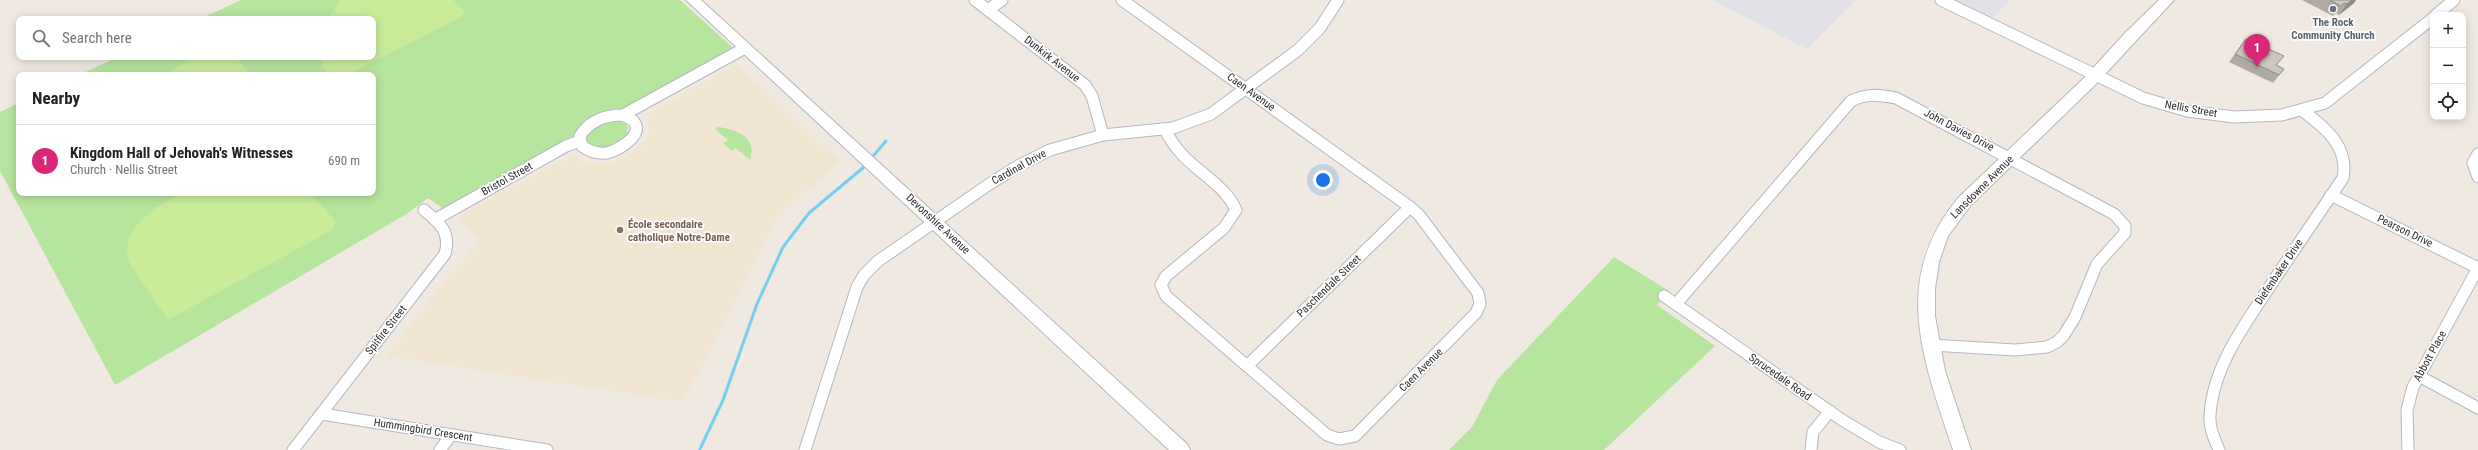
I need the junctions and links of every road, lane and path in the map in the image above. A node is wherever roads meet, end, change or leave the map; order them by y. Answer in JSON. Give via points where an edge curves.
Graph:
{"nodes":[{"id":1,"x":693,"y":0,"type":"edge"},
{"id":2,"x":975,"y":0,"type":"edge"},
{"id":3,"x":1002,"y":0,"type":"edge"},
{"id":4,"x":1122,"y":0,"type":"edge"},
{"id":5,"x":1338,"y":0,"type":"edge"},
{"id":6,"x":1941,"y":0,"type":"edge"},
{"id":7,"x":2167,"y":0,"type":"edge"},
{"id":8,"x":2454,"y":0,"type":"edge"},
{"id":9,"x":988,"y":10,"type":"junction"},
{"id":10,"x":2440,"y":12,"type":"edge"},
{"id":11,"x":2430,"y":20,"type":"edge"},
{"id":12,"x":745,"y":48,"type":"junction"},
{"id":13,"x":2094,"y":76,"type":"junction"},
{"id":14,"x":1247,"y":89,"type":"junction"},
{"id":15,"x":2303,"y":111,"type":"junction"},
{"id":16,"x":623,"y":115,"type":"junction"},
{"id":17,"x":1165,"y":129,"type":"junction"},
{"id":18,"x":1103,"y":135,"type":"junction"},
{"id":19,"x":580,"y":141,"type":"junction"},
{"id":20,"x":2478,"y":154,"type":"edge"},
{"id":21,"x":2010,"y":158,"type":"junction"},
{"id":22,"x":2478,"y":177,"type":"edge"},
{"id":23,"x":2331,"y":195,"type":"junction"},
{"id":24,"x":1410,"y":207,"type":"junction"},
{"id":25,"x":424,"y":210,"type":"dead end"},
{"id":26,"x":436,"y":220,"type":"junction"},
{"id":27,"x":934,"y":220,"type":"junction"},
{"id":28,"x":2478,"y":268,"type":"edge"},
{"id":29,"x":1664,"y":296,"type":"dead end"},
{"id":30,"x":1676,"y":304,"type":"junction"},
{"id":31,"x":1931,"y":345,"type":"junction"},
{"id":32,"x":1248,"y":366,"type":"junction"},
{"id":33,"x":2419,"y":376,"type":"junction"},
{"id":34,"x":2478,"y":408,"type":"edge"},
{"id":35,"x":1830,"y":412,"type":"junction"},
{"id":36,"x":322,"y":414,"type":"junction"},
{"id":37,"x":451,"y":435,"type":"junction"},
{"id":38,"x":1174,"y":448,"type":"edge"},
{"id":39,"x":293,"y":450,"type":"edge"},
{"id":40,"x":440,"y":450,"type":"edge"},
{"id":41,"x":547,"y":450,"type":"edge"},
{"id":42,"x":805,"y":450,"type":"edge"},
{"id":43,"x":1811,"y":450,"type":"edge"},
{"id":44,"x":1900,"y":450,"type":"edge"},
{"id":45,"x":1962,"y":450,"type":"edge"},
{"id":46,"x":2219,"y":450,"type":"edge"},
{"id":47,"x":2408,"y":450,"type":"edge"}],
"edges":[{"from":1,"to":12,"type":"main road","name":"Devonshire Avenue"},
{"from":2,"to":9,"type":"street","name":"Dunkirk Avenue"},
{"from":3,"to":9,"type":"street"},
{"from":4,"to":14,"type":"street","name":"Caen Avenue"},
{"from":5,"to":14,"type":"street","name":"Cardinal Drive","via":[[1320,28],[1298,50]]},
{"from":6,"to":13,"type":"street","name":"Nellis Street"},
{"from":7,"to":13,"type":"main road","name":"Lansdowne Avenue"},
{"from":8,"to":10,"type":"street"},
{"from":9,"to":18,"type":"street","name":"Dunkirk Avenue","via":[[1086,85],[1092,96]]},
{"from":11,"to":15,"type":"street","name":"Nellis Street","via":[[2333,99]]},
{"from":12,"to":16,"type":"street"},
{"from":12,"to":27,"type":"main road","name":"Devonshire Avenue"},
{"from":13,"to":15,"type":"street","name":"Nellis Street","via":[[2145,98],[2196,111],[2256,116]]},
{"from":13,"to":21,"type":"main road","name":"Lansdowne Avenue"},
{"from":14,"to":17,"type":"street","name":"Cardinal Drive","via":[[1201,119]]},
{"from":14,"to":24,"type":"street","name":"Caen Avenue"},
{"from":15,"to":23,"type":"street","name":"Diefenbaker Drive","via":[[2333,138],[2344,158],[2345,172]]},
{"from":16,"to":19,"type":"street","via":[[608,116],[590,123]]},
{"from":16,"to":19,"type":"street","via":[[634,122],[636,128],[630,141],[623,147],[609,152],[594,153],[587,150]]},
{"from":17,"to":18,"type":"street","name":"Cardinal Drive"},
{"from":17,"to":32,"type":"street","name":"Caen Avenue","via":[[1176,152],[1229,197],[1236,210],[1224,228],[1166,276],[1162,288],[1170,300]]},
{"from":18,"to":27,"type":"street","name":"Cardinal Drive","via":[[1063,145],[1033,157]]},
{"from":19,"to":26,"type":"street","name":"Bristol Street","via":[[566,146]]},
{"from":20,"to":22,"type":"street","via":[[2473,163]]},
{"from":21,"to":30,"type":"street","name":"John Davies Drive","via":[[1896,98],[1876,94],[1861,96],[1851,101]]},
{"from":21,"to":31,"type":"main road","name":"Lansdowne Avenue","via":[[1950,218],[1936,245],[1928,269],[1925,303]]},
{"from":21,"to":31,"type":"street","name":"John Davies Drive","via":[[2114,214],[2125,226],[2125,233],[2097,265],[2067,330],[2051,346],[2031,350]]},
{"from":23,"to":28,"type":"street","name":"Pearson Drive"},
{"from":23,"to":46,"type":"street","name":"Diefenbaker Drive","via":[[2254,310],[2228,358],[2210,413],[2210,428]]},
{"from":24,"to":32,"type":"street","name":"Paschendale Street"},
{"from":24,"to":32,"type":"street","name":"Caen Avenue","via":[[1470,280],[1482,300],[1472,319],[1355,436],[1339,439],[1327,435]]},
{"from":25,"to":26,"type":"street","name":"Spitfire Street"},
{"from":26,"to":36,"type":"street","name":"Spitfire Street","via":[[448,233],[449,242],[445,254]]},
{"from":27,"to":38,"type":"main road","name":"Devonshire Avenue"},
{"from":27,"to":42,"type":"street","name":"Cardinal Drive","via":[[878,261],[860,281]]},
{"from":28,"to":33,"type":"street","name":"Abbott Place"},
{"from":29,"to":30,"type":"street","name":"Sprucedale Road"},
{"from":30,"to":35,"type":"street","name":"Sprucedale Road"},
{"from":31,"to":45,"type":"main road","name":"Lansdowne Avenue"},
{"from":33,"to":34,"type":"street"},
{"from":33,"to":47,"type":"street","name":"Abbott Place","via":[[2409,400]]},
{"from":35,"to":43,"type":"street","via":[[1813,432]]},
{"from":35,"to":44,"type":"street","name":"Sprucedale Road","via":[[1862,433]]},
{"from":36,"to":37,"type":"street","name":"Hummingbird Crescent"},
{"from":36,"to":39,"type":"street","name":"Spitfire Street"},
{"from":37,"to":40,"type":"street"},
{"from":37,"to":41,"type":"street","name":"Hummingbird Crescent"}]}
